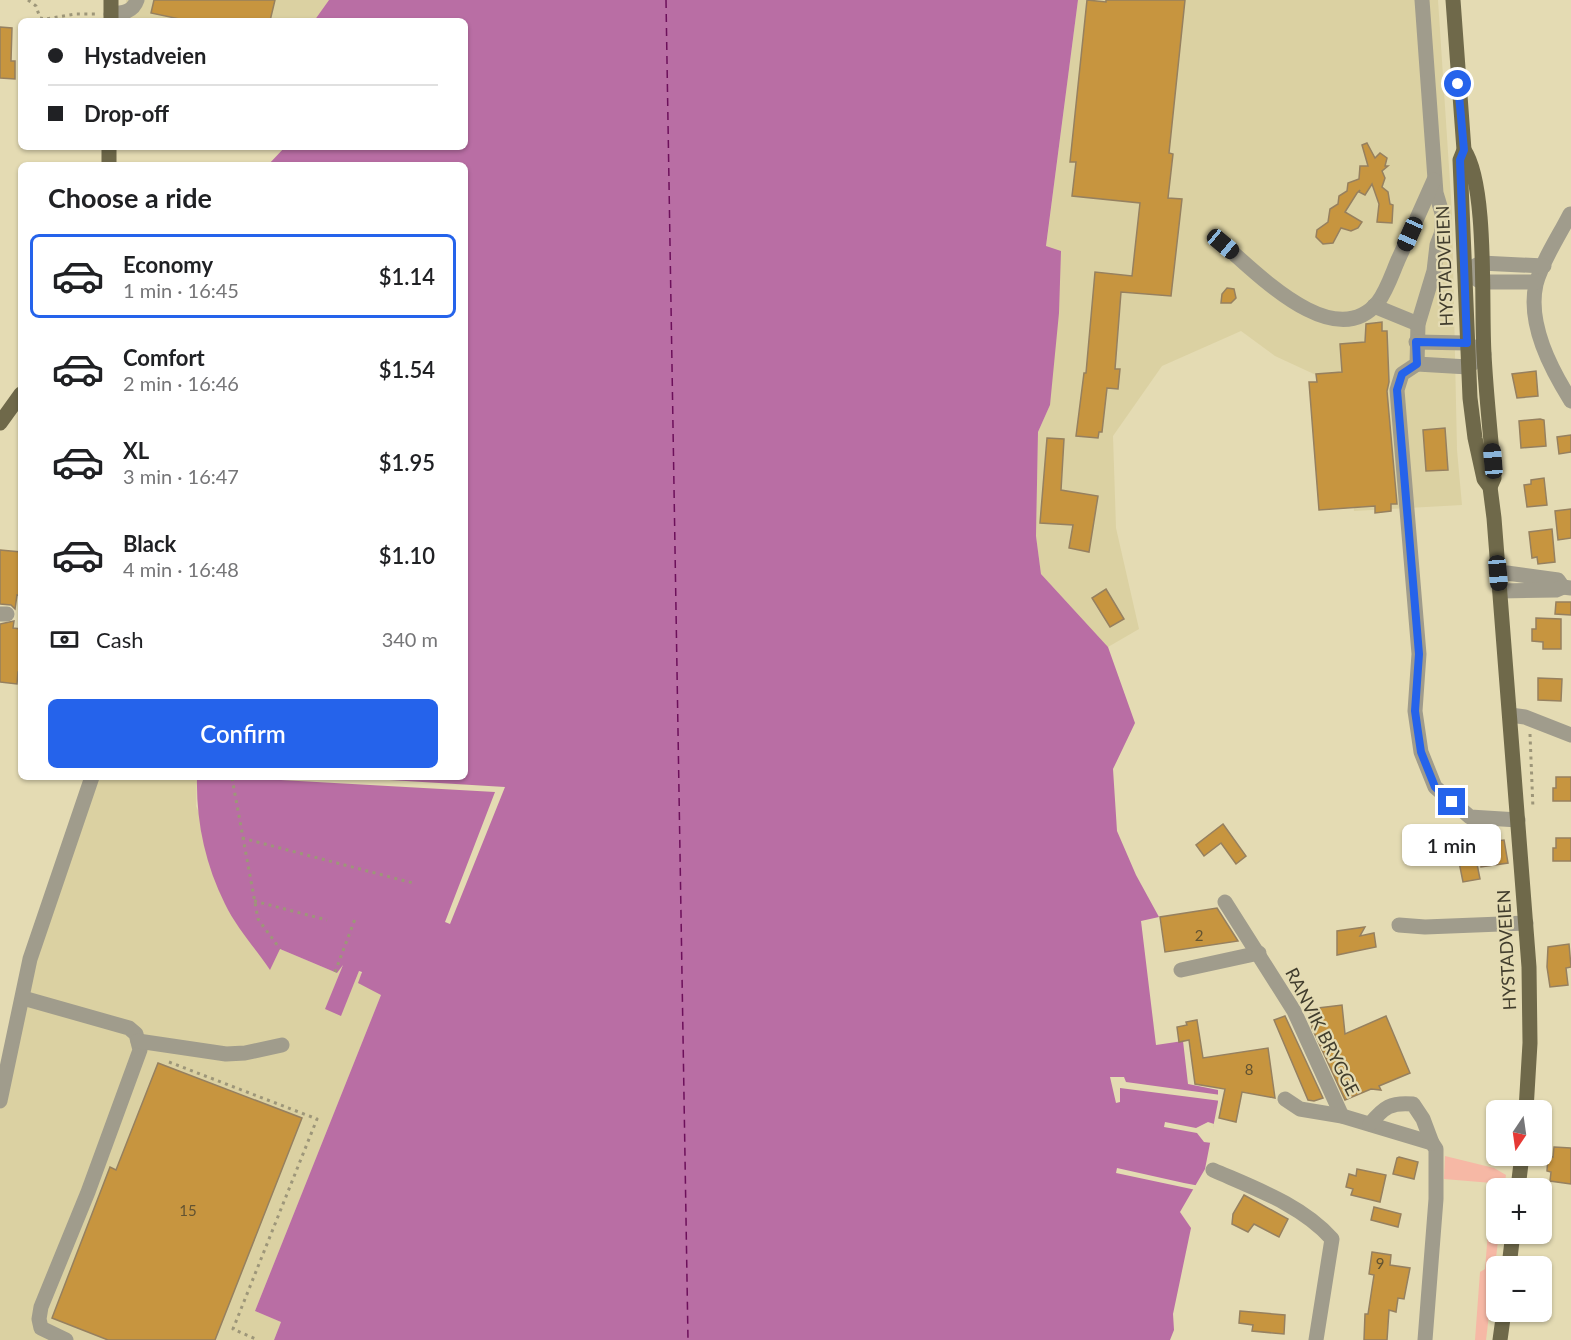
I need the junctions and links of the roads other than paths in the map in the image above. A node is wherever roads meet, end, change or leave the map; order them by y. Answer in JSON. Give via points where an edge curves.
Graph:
{"nodes":[{"id":1,"x":137,"y":0,"type":"edge"},
{"id":2,"x":1422,"y":0,"type":"edge"},
{"id":3,"x":1453,"y":0,"type":"edge"},
{"id":4,"x":111,"y":12,"type":"edge"},
{"id":5,"x":1464,"y":150,"type":"junction"},
{"id":6,"x":1436,"y":185,"type":"junction"},
{"id":7,"x":1570,"y":214,"type":"edge"},
{"id":8,"x":1223,"y":244,"type":"dead end"},
{"id":9,"x":1481,"y":263,"type":"junction"},
{"id":10,"x":1544,"y":266,"type":"junction"},
{"id":11,"x":1465,"y":271,"type":"junction"},
{"id":12,"x":1481,"y":282,"type":"junction"},
{"id":13,"x":1536,"y":282,"type":"junction"},
{"id":14,"x":1374,"y":306,"type":"junction"},
{"id":15,"x":1418,"y":324,"type":"junction"},
{"id":16,"x":1416,"y":342,"type":"junction"},
{"id":17,"x":1467,"y":343,"type":"junction"},
{"id":18,"x":1484,"y":354,"type":"junction"},
{"id":19,"x":1417,"y":364,"type":"junction"},
{"id":20,"x":1468,"y":367,"type":"junction"},
{"id":21,"x":18,"y":398,"type":"edge"},
{"id":22,"x":1571,"y":401,"type":"edge"},
{"id":23,"x":0,"y":423,"type":"edge"},
{"id":24,"x":1490,"y":487,"type":"junction"},
{"id":25,"x":1498,"y":573,"type":"junction"},
{"id":26,"x":1567,"y":587,"type":"edge"},
{"id":27,"x":1500,"y":591,"type":"junction"},
{"id":28,"x":1510,"y":716,"type":"junction"},
{"id":29,"x":1571,"y":735,"type":"edge"},
{"id":30,"x":91,"y":780,"type":"edge"},
{"id":31,"x":1518,"y":820,"type":"junction"},
{"id":32,"x":1225,"y":902,"type":"dead end"},
{"id":33,"x":1526,"y":923,"type":"junction"},
{"id":34,"x":1399,"y":925,"type":"dead end"},
{"id":35,"x":1258,"y":953,"type":"junction"},
{"id":36,"x":1181,"y":970,"type":"dead end"},
{"id":37,"x":23,"y":998,"type":"junction"},
{"id":38,"x":282,"y":1045,"type":"dead end"},
{"id":39,"x":139,"y":1046,"type":"junction"},
{"id":40,"x":1285,"y":1100,"type":"dead end"},
{"id":41,"x":1526,"y":1100,"type":"edge"},
{"id":42,"x":0,"y":1101,"type":"edge"},
{"id":43,"x":1342,"y":1116,"type":"junction"},
{"id":44,"x":1370,"y":1124,"type":"junction"},
{"id":45,"x":1432,"y":1143,"type":"junction"},
{"id":46,"x":1213,"y":1170,"type":"dead end"},
{"id":47,"x":1502,"y":1322,"type":"edge"},
{"id":48,"x":66,"y":1340,"type":"edge"},
{"id":49,"x":1316,"y":1340,"type":"edge"},
{"id":50,"x":1425,"y":1340,"type":"edge"},
{"id":51,"x":1500,"y":1340,"type":"edge"}],
"edges":[{"from":1,"to":4,"type":"street","via":[[126,12]]},
{"from":2,"to":6,"type":"street"},
{"from":3,"to":5,"type":"main road","name":"HYSTADVEIEN"},
{"from":5,"to":9,"type":"main road","name":"HYSTADVEIEN","via":[[1471,160],[1476,186]]},
{"from":5,"to":11,"type":"main road","name":"HYSTADVEIEN","via":[[1460,160]]},
{"from":6,"to":14,"type":"street"},
{"from":6,"to":15,"type":"street","via":[[1442,232]]},
{"from":7,"to":10,"type":"street"},
{"from":8,"to":14,"type":"street","via":[[1308,311],[1346,321]]},
{"from":9,"to":10,"type":"street"},
{"from":9,"to":11,"type":"street"},
{"from":9,"to":12,"type":"main road","name":"HYSTADVEIEN"},
{"from":10,"to":13,"type":"street"},
{"from":11,"to":12,"type":"street"},
{"from":11,"to":17,"type":"main road","name":"HYSTADVEIEN"},
{"from":12,"to":13,"type":"street"},
{"from":12,"to":18,"type":"main road","name":"HYSTADVEIEN"},
{"from":13,"to":22,"type":"street","via":[[1536,320]]},
{"from":14,"to":15,"type":"street"},
{"from":15,"to":16,"type":"street"},
{"from":16,"to":17,"type":"street"},
{"from":16,"to":19,"type":"street"},
{"from":17,"to":18,"type":"street"},
{"from":17,"to":20,"type":"main road","name":"HYSTADVEIEN"},
{"from":18,"to":20,"type":"street"},
{"from":18,"to":24,"type":"main road","name":"HYSTADVEIEN","via":[[1494,478]]},
{"from":19,"to":20,"type":"street"},
{"from":19,"to":31,"type":"street","via":[[1402,374],[1397,390],[1419,654],[1415,711],[1421,752],[1435,787],[1470,817]]},
{"from":20,"to":24,"type":"main road","name":"HYSTADVEIEN","via":[[1475,438]]},
{"from":21,"to":23,"type":"main road"},
{"from":24,"to":25,"type":"main road","name":"HYSTADVEIEN"},
{"from":25,"to":26,"type":"street","via":[[1558,580]]},
{"from":25,"to":27,"type":"main road","name":"HYSTADVEIEN"},
{"from":26,"to":27,"type":"street"},
{"from":27,"to":28,"type":"main road","name":"HYSTADVEIEN"},
{"from":28,"to":29,"type":"street","via":[[1525,717]]},
{"from":28,"to":31,"type":"main road","name":"HYSTADVEIEN"},
{"from":30,"to":37,"type":"street","via":[[30,959]]},
{"from":31,"to":33,"type":"main road","name":"HYSTADVEIEN"},
{"from":32,"to":35,"type":"street","name":"RANVIK BRYGGE"},
{"from":33,"to":34,"type":"street"},
{"from":33,"to":41,"type":"main road","name":"HYSTADVEIEN","via":[[1530,1002]]},
{"from":35,"to":36,"type":"street"},
{"from":35,"to":43,"type":"street","name":"RANVIK BRYGGE","via":[[1294,1011]]},
{"from":37,"to":39,"type":"street","via":[[129,1028],[136,1034]]},
{"from":37,"to":42,"type":"street"},
{"from":38,"to":39,"type":"street","via":[[226,1054]]},
{"from":39,"to":48,"type":"street","via":[[88,1192],[41,1307],[41,1328]]},
{"from":40,"to":43,"type":"street","via":[[1300,1109]]},
{"from":43,"to":44,"type":"street","name":"RANVIK BRYGGE"},
{"from":44,"to":45,"type":"street","name":"RANVIK BRYGGE"},
{"from":44,"to":45,"type":"street","via":[[1382,1110],[1397,1103],[1413,1104],[1424,1119]]},
{"from":45,"to":50,"type":"street","via":[[1436,1149],[1436,1199]]},
{"from":46,"to":49,"type":"street","via":[[1319,1224],[1332,1239]]},
{"from":47,"to":51,"type":"main road"}]}
